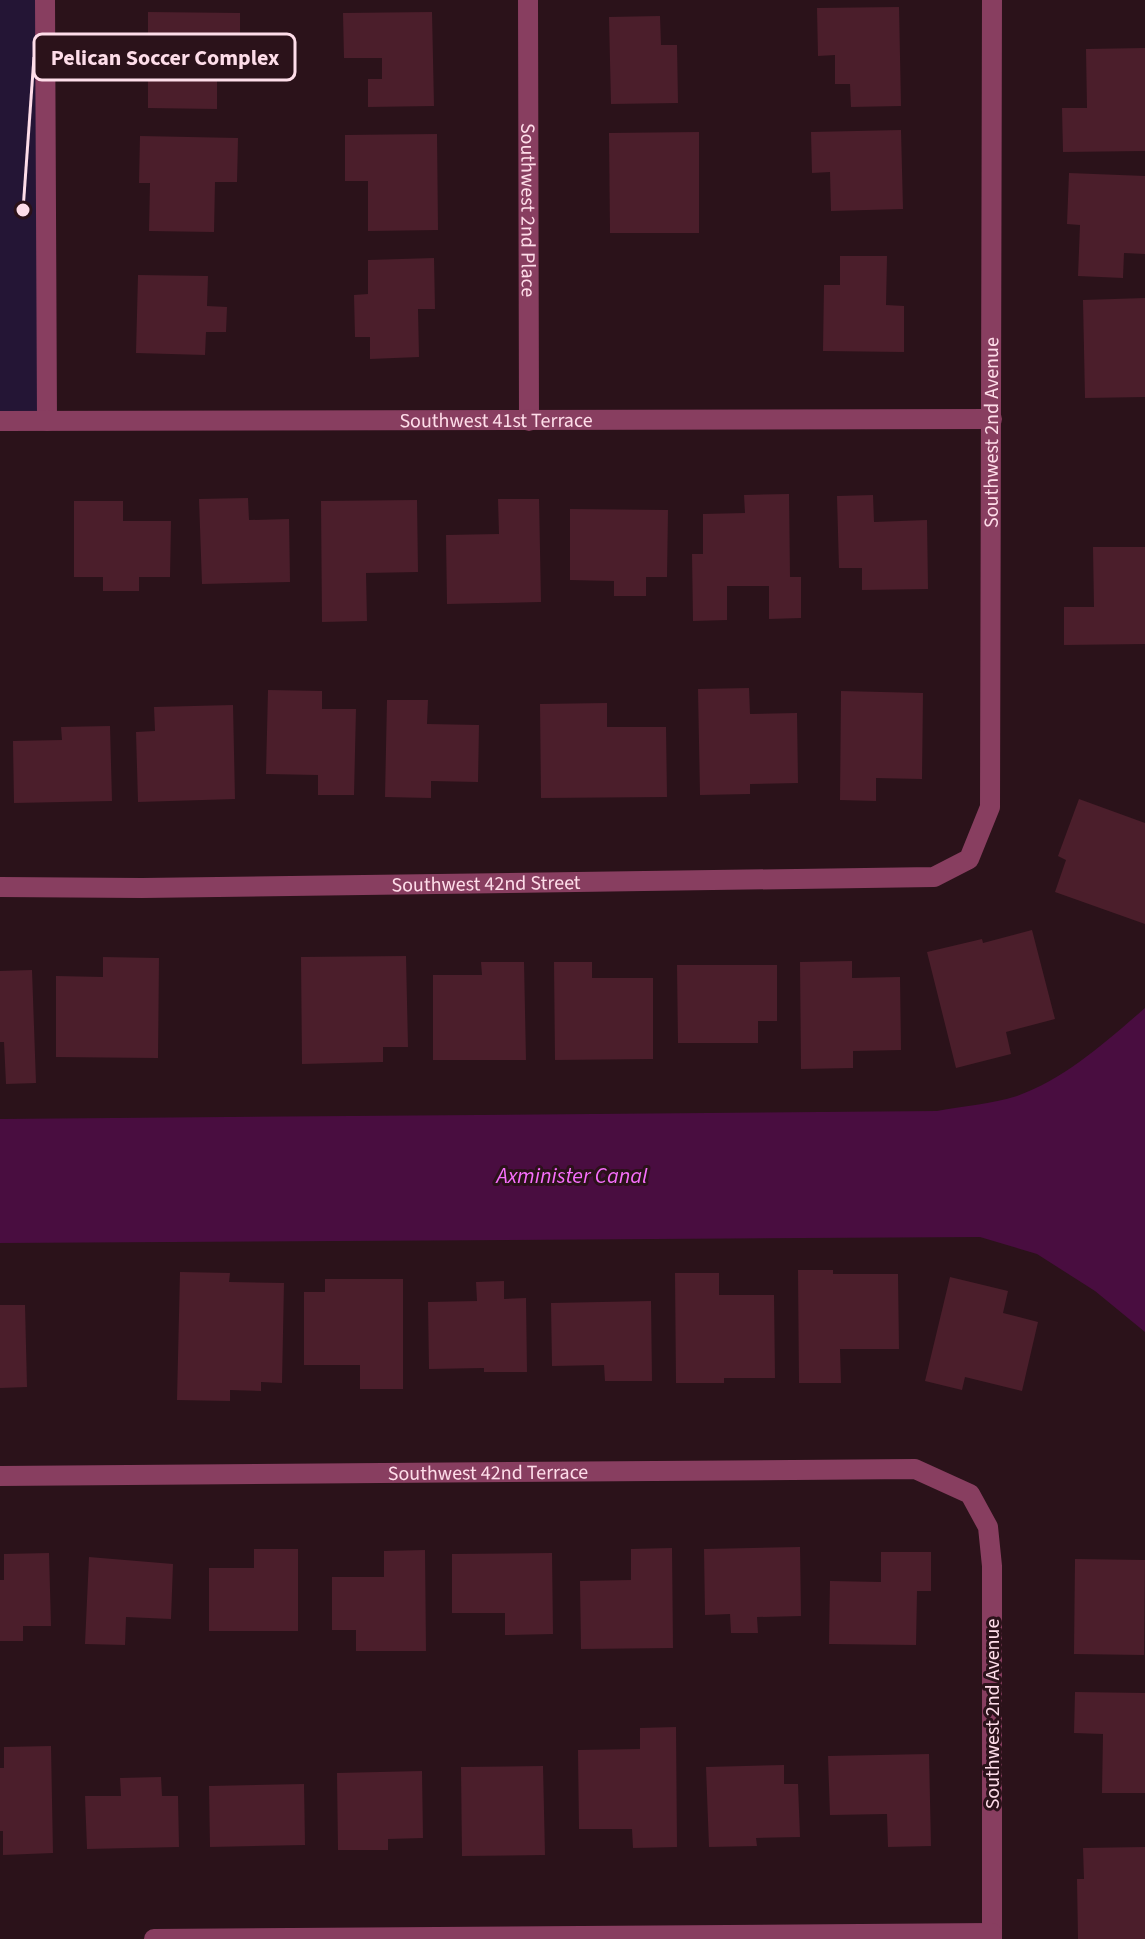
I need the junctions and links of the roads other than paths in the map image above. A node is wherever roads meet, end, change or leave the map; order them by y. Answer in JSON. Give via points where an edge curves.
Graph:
{"nodes":[{"id":1,"x":45,"y":0,"type":"edge"},
{"id":2,"x":528,"y":0,"type":"edge"},
{"id":3,"x":992,"y":0,"type":"edge"},
{"id":4,"x":992,"y":419,"type":"junction"},
{"id":5,"x":0,"y":421,"type":"edge"},
{"id":6,"x":47,"y":421,"type":"junction"},
{"id":7,"x":529,"y":421,"type":"junction"},
{"id":8,"x":969,"y":859,"type":"joint"},
{"id":9,"x":0,"y":887,"type":"edge"},
{"id":10,"x":0,"y":1476,"type":"edge"},
{"id":11,"x":970,"y":1494,"type":"joint"},
{"id":12,"x":992,"y":1936,"type":"edge"},
{"id":13,"x":154,"y":1939,"type":"edge"}],
"edges":[{"from":1,"to":6,"type":"street"},
{"from":2,"to":7,"type":"street","name":"Southwest 2nd Place"},
{"from":3,"to":4,"type":"street","name":"Southwest 2nd Avenue"},
{"from":4,"to":7,"type":"street","name":"Southwest 41st Terrace"},
{"from":4,"to":8,"type":"street","name":"Southwest 2nd Avenue","via":[[990,807]]},
{"from":5,"to":6,"type":"street","name":"Southwest 41st Terrace"},
{"from":6,"to":7,"type":"street","name":"Southwest 41st Terrace"},
{"from":8,"to":9,"type":"street","name":"Southwest 42nd Street","via":[[934,877]]},
{"from":10,"to":11,"type":"street","name":"Southwest 42nd Terrace","via":[[915,1469]]},
{"from":11,"to":12,"type":"street","name":"Southwest 2nd Avenue","via":[[988,1527],[992,1566]]},
{"from":12,"to":13,"type":"street"}]}
